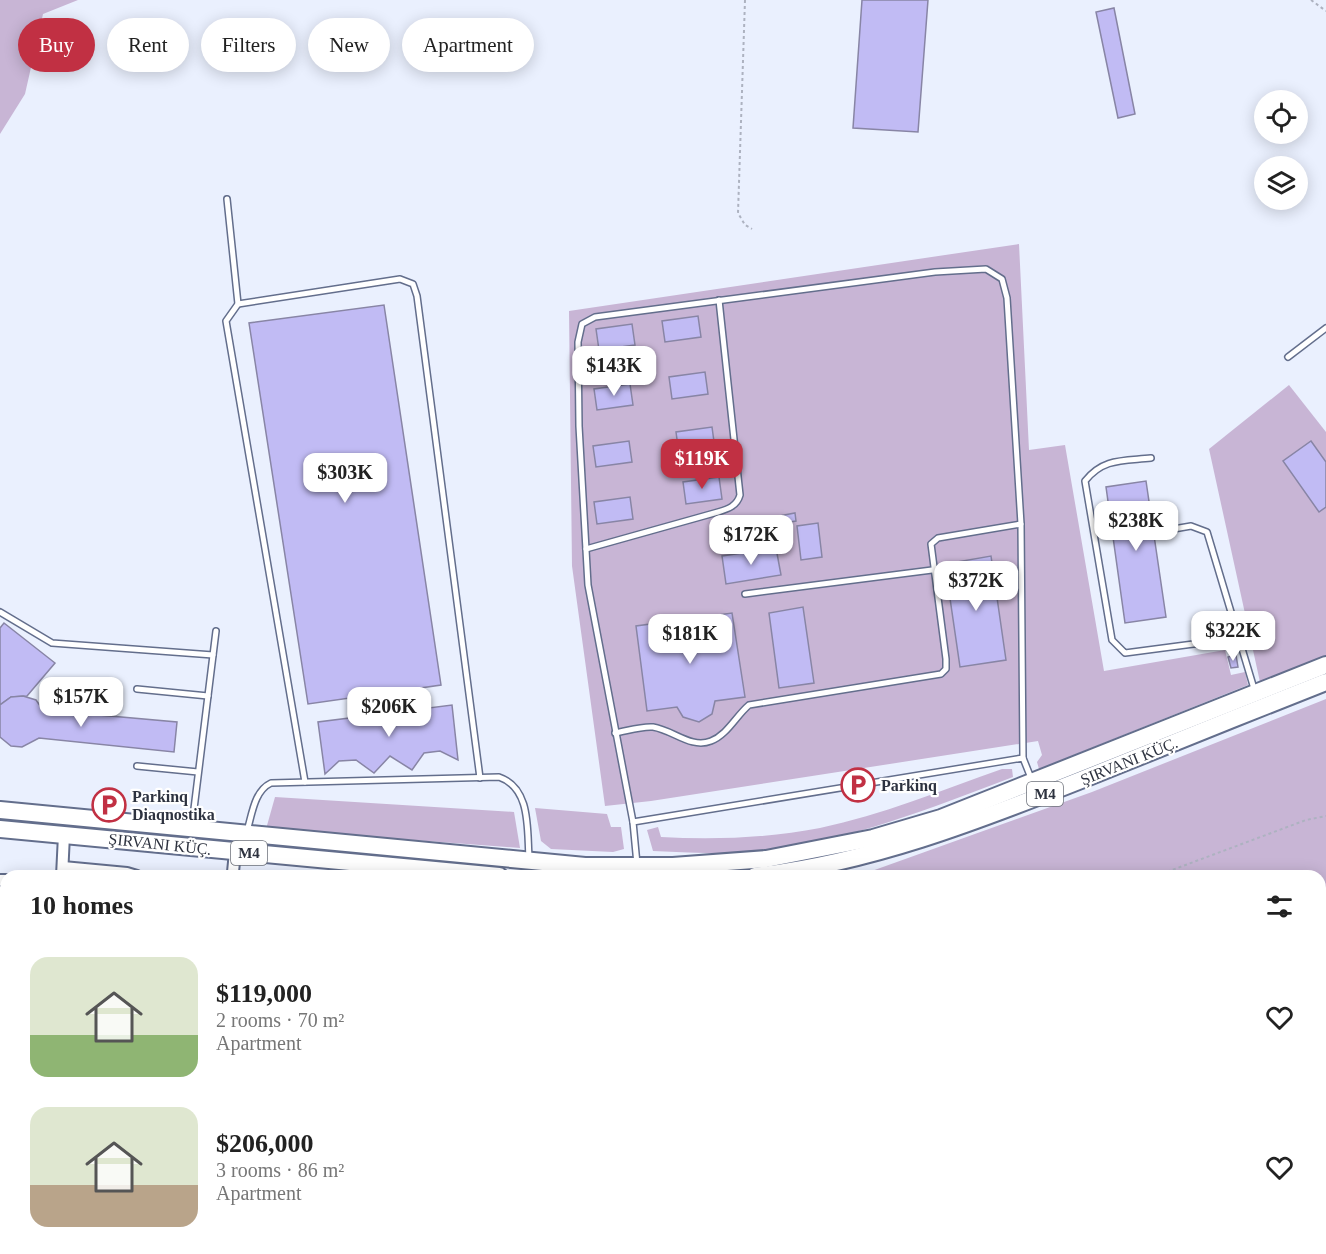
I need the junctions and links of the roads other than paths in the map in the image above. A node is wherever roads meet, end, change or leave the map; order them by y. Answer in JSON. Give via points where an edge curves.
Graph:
{"nodes":[{"id":1,"x":227,"y":199,"type":"dead end"},
{"id":2,"x":719,"y":300,"type":"junction"},
{"id":3,"x":238,"y":304,"type":"junction"},
{"id":4,"x":1326,"y":328,"type":"edge"},
{"id":5,"x":1287,"y":357,"type":"dead end"},
{"id":6,"x":1151,"y":458,"type":"dead end"},
{"id":7,"x":1021,"y":524,"type":"junction"},
{"id":8,"x":1162,"y":531,"type":"dead end"},
{"id":9,"x":586,"y":549,"type":"junction"},
{"id":10,"x":932,"y":570,"type":"junction"},
{"id":11,"x":745,"y":594,"type":"dead end"},
{"id":12,"x":0,"y":612,"type":"edge"},
{"id":13,"x":216,"y":631,"type":"dead end"},
{"id":14,"x":1239,"y":638,"type":"junction"},
{"id":15,"x":213,"y":655,"type":"junction"},
{"id":16,"x":1326,"y":665,"type":"edge"},
{"id":17,"x":1326,"y":682,"type":"edge"},
{"id":18,"x":136,"y":689,"type":"dead end"},
{"id":19,"x":1256,"y":693,"type":"junction"},
{"id":20,"x":208,"y":696,"type":"junction"},
{"id":21,"x":615,"y":733,"type":"junction"},
{"id":22,"x":1023,"y":758,"type":"junction"},
{"id":23,"x":136,"y":766,"type":"dead end"},
{"id":24,"x":198,"y":772,"type":"junction"},
{"id":25,"x":480,"y":778,"type":"junction"},
{"id":26,"x":305,"y":782,"type":"junction"},
{"id":27,"x":1033,"y":782,"type":"junction"},
{"id":28,"x":0,"y":810,"type":"edge"},
{"id":29,"x":633,"y":822,"type":"junction"},
{"id":30,"x":0,"y":829,"type":"edge"},
{"id":31,"x":191,"y":830,"type":"junction"},
{"id":32,"x":64,"y":835,"type":"junction"},
{"id":33,"x":246,"y":835,"type":"junction"},
{"id":34,"x":235,"y":852,"type":"junction"},
{"id":35,"x":529,"y":862,"type":"junction"},
{"id":36,"x":638,"y":867,"type":"junction"},
{"id":37,"x":63,"y":870,"type":"edge"},
{"id":38,"x":233,"y":870,"type":"edge"},
{"id":39,"x":399,"y":870,"type":"edge"},
{"id":40,"x":790,"y":870,"type":"edge"}],
"edges":[{"from":1,"to":3,"type":"lane"},
{"from":2,"to":7,"type":"lane","via":[[935,272],[986,269],[996,274],[1005,285],[1007,298]]},
{"from":2,"to":9,"type":"lane","via":[[738,501],[731,508]]},
{"from":2,"to":9,"type":"lane","via":[[595,316],[582,324],[578,342],[579,426]]},
{"from":3,"to":25,"type":"lane","via":[[400,279],[413,284]]},
{"from":3,"to":26,"type":"lane","via":[[226,321]]},
{"from":4,"to":5,"type":"lane"},
{"from":6,"to":14,"type":"lane","via":[[1107,463],[1085,481],[1112,640],[1125,653]]},
{"from":7,"to":10,"type":"lane","via":[[938,538],[931,544]]},
{"from":7,"to":22,"type":"lane"},
{"from":8,"to":14,"type":"lane","via":[[1191,526],[1208,532]]},
{"from":9,"to":21,"type":"lane","via":[[588,585]]},
{"from":10,"to":11,"type":"lane"},
{"from":10,"to":21,"type":"lane","via":[[946,659],[946,669],[941,674],[749,705],[736,715],[726,731],[704,743],[649,727]]},
{"from":12,"to":15,"type":"lane","via":[[52,642]]},
{"from":13,"to":15,"type":"lane"},
{"from":14,"to":19,"type":"lane"},
{"from":15,"to":20,"type":"lane"},
{"from":16,"to":19,"type":"highway","number":"M4"},
{"from":17,"to":40,"type":"highway","name":"ŞIRVANI KÜÇ.","number":"M4","via":[[927,838]]},
{"from":18,"to":20,"type":"lane"},
{"from":19,"to":27,"type":"highway","number":"M4"},
{"from":20,"to":24,"type":"lane"},
{"from":21,"to":29,"type":"lane"},
{"from":22,"to":27,"type":"lane"},
{"from":22,"to":29,"type":"lane"},
{"from":23,"to":24,"type":"lane"},
{"from":24,"to":31,"type":"lane"},
{"from":25,"to":26,"type":"lane"},
{"from":25,"to":35,"type":"lane","via":[[512,781],[521,793]]},
{"from":26,"to":33,"type":"lane","via":[[264,786]]},
{"from":27,"to":36,"type":"highway","number":"M4","via":[[916,826],[826,849],[766,859]]},
{"from":28,"to":31,"type":"highway","number":"M4"},
{"from":29,"to":36,"type":"lane"},
{"from":30,"to":32,"type":"highway","name":"ŞIRVANI KÜÇ.","number":"M4"},
{"from":31,"to":33,"type":"highway","number":"M4"},
{"from":32,"to":34,"type":"highway","name":"ŞIRVANI KÜÇ.","number":"M4"},
{"from":32,"to":37,"type":"street"},
{"from":33,"to":35,"type":"highway","number":"M4"},
{"from":34,"to":38,"type":"street"},
{"from":34,"to":39,"type":"highway","name":"ŞIRVANI KÜÇ.","number":"M4"},
{"from":35,"to":36,"type":"highway","number":"M4"}]}
